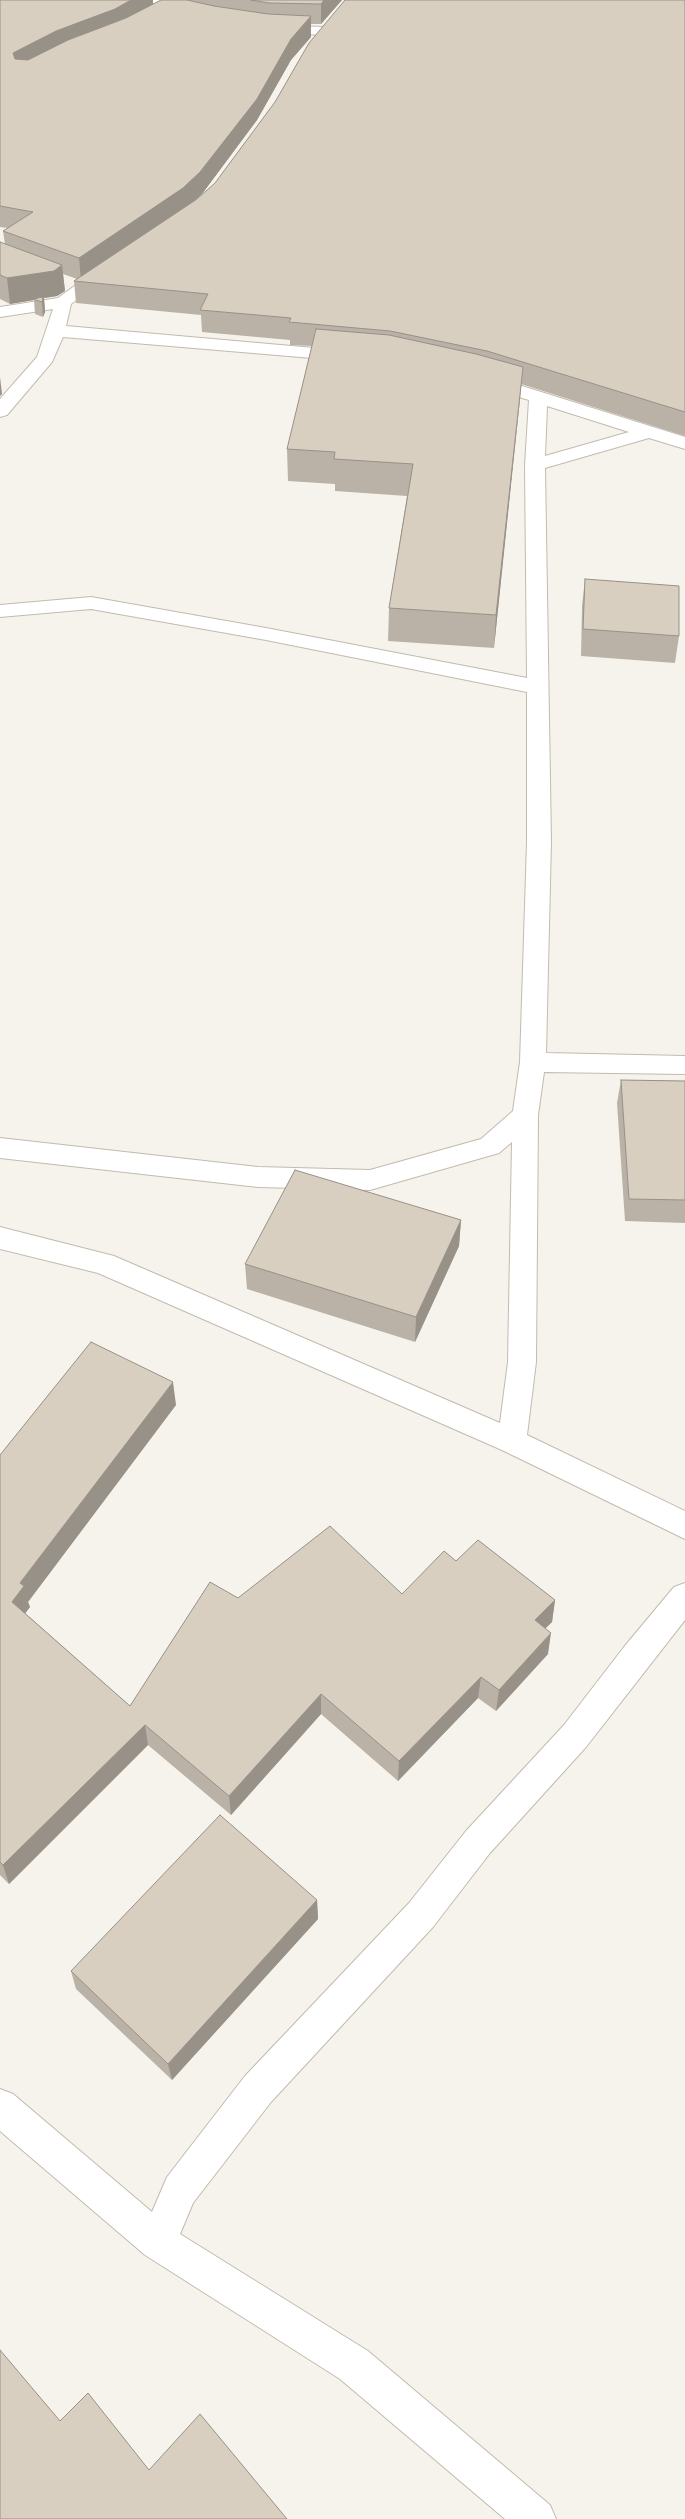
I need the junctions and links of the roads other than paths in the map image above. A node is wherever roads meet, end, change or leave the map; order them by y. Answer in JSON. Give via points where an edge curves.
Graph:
{"nodes":[{"id":1,"x":151,"y":0,"type":"edge"},
{"id":2,"x":168,"y":9,"type":"junction"},
{"id":3,"x":153,"y":18,"type":"edge"},
{"id":4,"x":206,"y":19,"type":"edge"},
{"id":5,"x":260,"y":28,"type":"edge"},
{"id":6,"x":313,"y":46,"type":"edge"},
{"id":7,"x":122,"y":260,"type":"edge"},
{"id":8,"x":65,"y":281,"type":"dead end"},
{"id":9,"x":81,"y":288,"type":"junction"},
{"id":10,"x":63,"y":302,"type":"junction"},
{"id":11,"x":0,"y":312,"type":"edge"},
{"id":12,"x":56,"y":331,"type":"junction"},
{"id":13,"x":361,"y":357,"type":"edge"},
{"id":14,"x":505,"y":386,"type":"edge"},
{"id":15,"x":538,"y":397,"type":"junction"},
{"id":16,"x":0,"y":411,"type":"edge"},
{"id":17,"x":649,"y":432,"type":"junction"},
{"id":18,"x":685,"y":443,"type":"edge"},
{"id":19,"x":535,"y":465,"type":"junction"},
{"id":20,"x":0,"y":611,"type":"edge"},
{"id":21,"x":537,"y":687,"type":"junction"},
{"id":22,"x":533,"y":1062,"type":"junction"},
{"id":23,"x":685,"y":1065,"type":"edge"},
{"id":24,"x":525,"y":1114,"type":"junction"},
{"id":25,"x":0,"y":1148,"type":"edge"},
{"id":26,"x":0,"y":1238,"type":"edge"},
{"id":27,"x":512,"y":1441,"type":"junction"},
{"id":28,"x":685,"y":1526,"type":"edge"},
{"id":29,"x":685,"y":1597,"type":"edge"},
{"id":30,"x":0,"y":2107,"type":"edge"},
{"id":31,"x":158,"y":2242,"type":"junction"},
{"id":32,"x":536,"y":2519,"type":"edge"}],
"edges":[{"from":1,"to":2,"type":"street"},
{"from":2,"to":3,"type":"street"},
{"from":2,"to":4,"type":"street"},
{"from":5,"to":6,"type":"street","via":[[330,24]]},
{"from":7,"to":9,"type":"street"},
{"from":8,"to":9,"type":"street"},
{"from":9,"to":10,"type":"street"},
{"from":10,"to":11,"type":"street"},
{"from":10,"to":12,"type":"street"},
{"from":12,"to":13,"type":"street"},
{"from":12,"to":16,"type":"street","via":[[46,358]]},
{"from":14,"to":15,"type":"street"},
{"from":15,"to":17,"type":"street"},
{"from":15,"to":19,"type":"street"},
{"from":17,"to":18,"type":"street"},
{"from":17,"to":19,"type":"street"},
{"from":19,"to":21,"type":"street"},
{"from":20,"to":21,"type":"street","via":[[91,603]]},
{"from":21,"to":22,"type":"street","via":[[539,842]]},
{"from":22,"to":23,"type":"street"},
{"from":22,"to":24,"type":"street"},
{"from":24,"to":25,"type":"street","via":[[490,1146],[370,1180],[258,1177]]},
{"from":24,"to":27,"type":"street","via":[[522,1362]]},
{"from":26,"to":27,"type":"street","via":[[104,1264]]},
{"from":27,"to":28,"type":"street"},
{"from":29,"to":31,"type":"street","via":[[575,1736],[478,1842],[421,1916],[258,2089],[180,2190]]},
{"from":30,"to":31,"type":"street"},
{"from":31,"to":32,"type":"street","via":[[354,2365]]}]}
